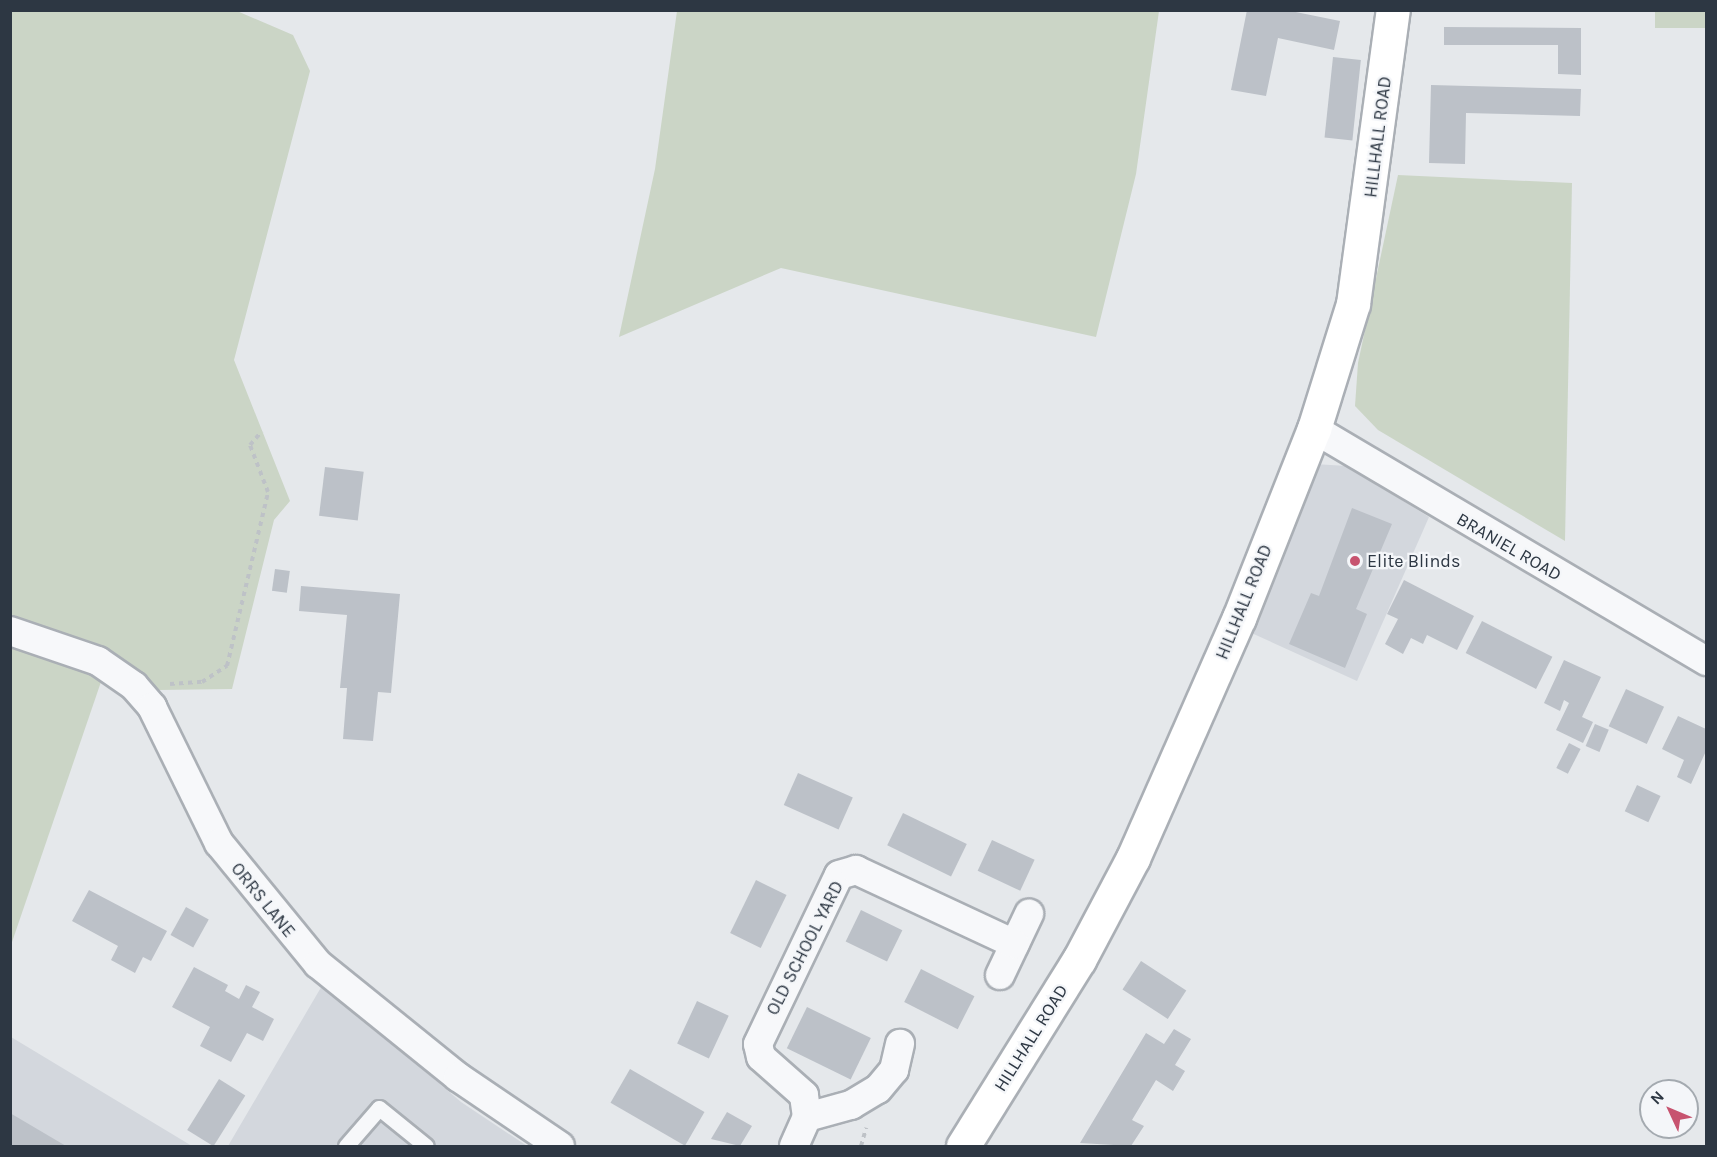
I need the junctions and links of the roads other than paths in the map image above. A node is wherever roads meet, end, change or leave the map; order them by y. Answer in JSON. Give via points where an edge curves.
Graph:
{"nodes":[{"id":1,"x":1393,"y":10,"type":"edge"},
{"id":2,"x":1314,"y":429,"type":"junction"},
{"id":3,"x":10,"y":631,"type":"edge"},
{"id":4,"x":1707,"y":661,"type":"edge"},
{"id":5,"x":1029,"y":914,"type":"dead end"},
{"id":6,"x":1015,"y":945,"type":"junction"},
{"id":7,"x":1000,"y":975,"type":"dead end"},
{"id":8,"x":900,"y":1044,"type":"dead end"},
{"id":9,"x":807,"y":1117,"type":"junction"},
{"id":10,"x":346,"y":1146,"type":"edge"},
{"id":11,"x":426,"y":1146,"type":"edge"},
{"id":12,"x":560,"y":1146,"type":"edge"},
{"id":13,"x":794,"y":1146,"type":"edge"},
{"id":14,"x":963,"y":1146,"type":"edge"}],
"edges":[{"from":1,"to":2,"type":"main road","name":"HILLHALL ROAD","via":[[1353,304]]},
{"from":2,"to":4,"type":"street","name":"BRANIEL ROAD"},
{"from":2,"to":14,"type":"main road","name":"HILLHALL ROAD","via":[[1239,618],[1133,858],[1079,960]]},
{"from":3,"to":12,"type":"street","name":"ORRS LANE","via":[[98,661],[134,686],[152,707],[219,843],[318,964],[458,1077]]},
{"from":5,"to":6,"type":"street"},
{"from":6,"to":7,"type":"street"},
{"from":6,"to":9,"type":"street","name":"OLD SCHOOL YARD","via":[[856,870],[839,875],[758,1044],[761,1057],[804,1095]]},
{"from":8,"to":9,"type":"street","via":[[894,1070],[878,1089],[851,1105]]},
{"from":9,"to":13,"type":"street"},
{"from":10,"to":11,"type":"lane","via":[[379,1108]]}]}
